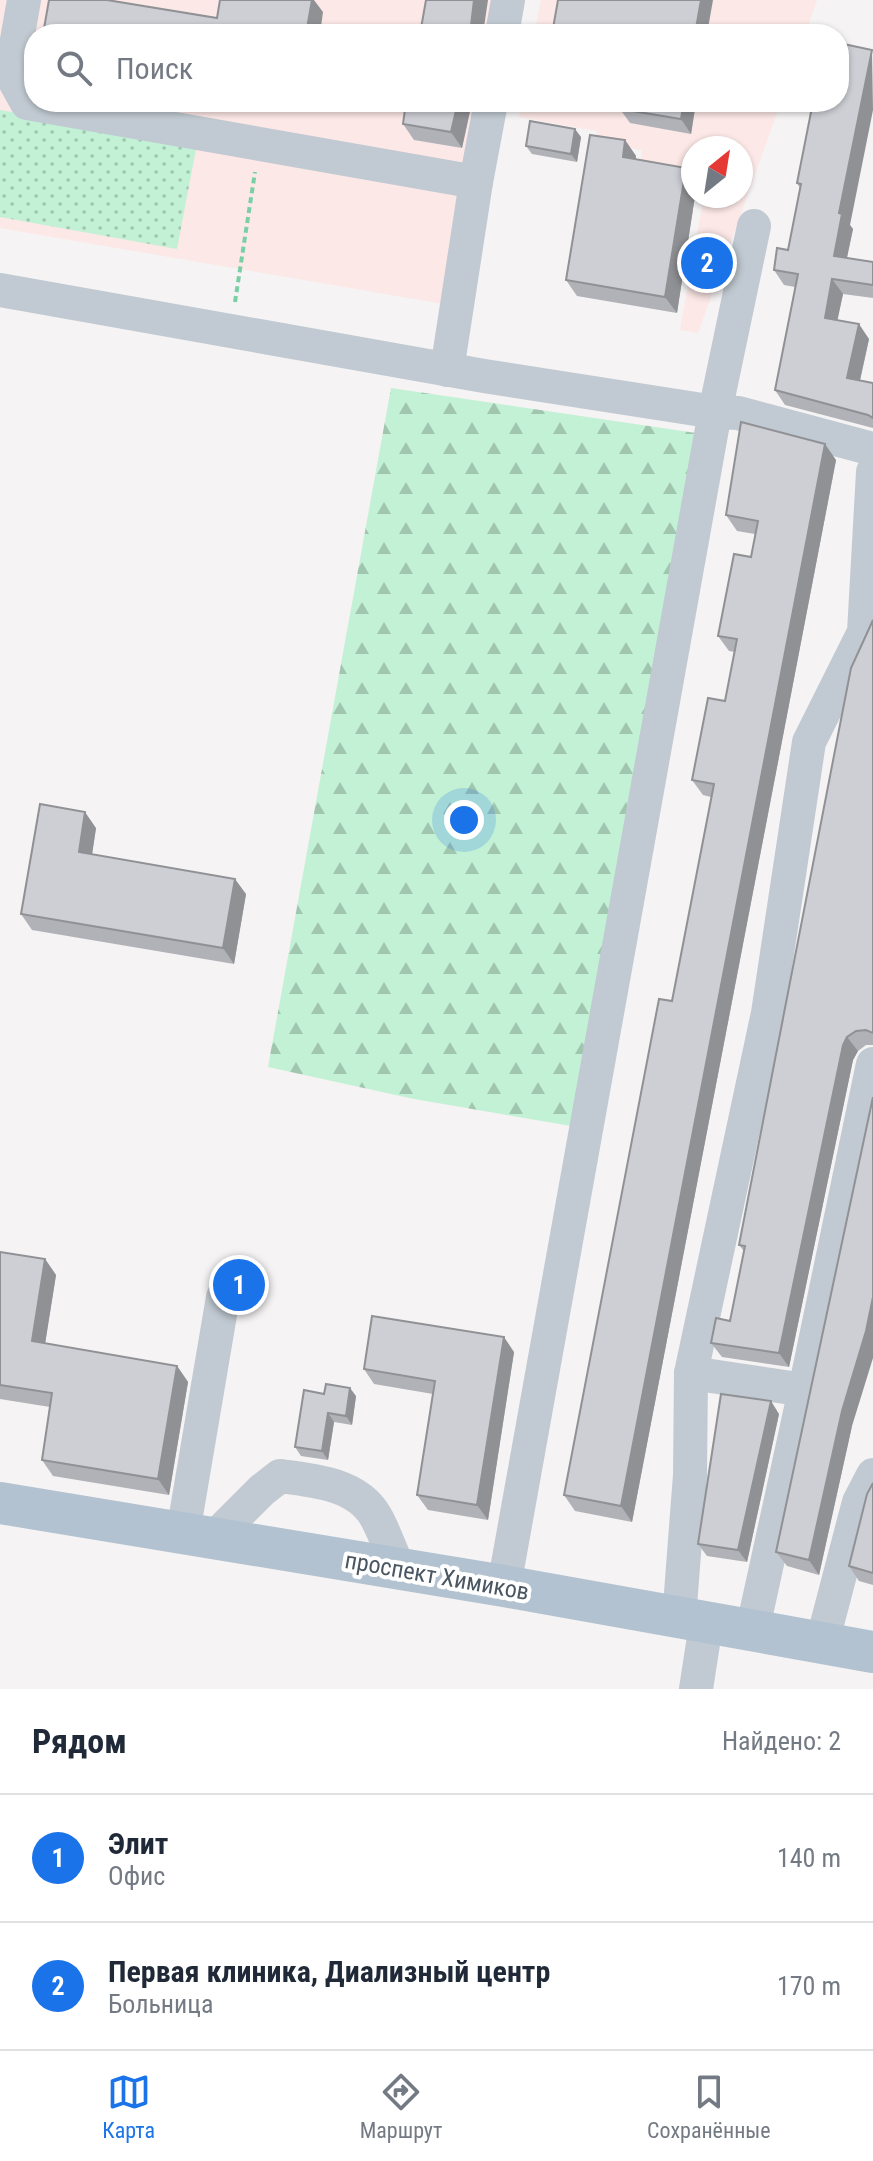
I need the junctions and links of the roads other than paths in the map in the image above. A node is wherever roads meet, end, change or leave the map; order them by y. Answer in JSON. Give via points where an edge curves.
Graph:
{"nodes":[{"id":1,"x":24,"y":0,"type":"edge"},
{"id":2,"x":508,"y":0,"type":"edge"},
{"id":3,"x":504,"y":24,"type":"edge"},
{"id":4,"x":24,"y":98,"type":"edge"},
{"id":5,"x":77,"y":112,"type":"edge"},
{"id":6,"x":489,"y":112,"type":"edge"},
{"id":7,"x":476,"y":182,"type":"junction"},
{"id":8,"x":754,"y":226,"type":"dead end"},
{"id":9,"x":0,"y":290,"type":"edge"},
{"id":10,"x":447,"y":370,"type":"junction"},
{"id":11,"x":715,"y":412,"type":"junction"},
{"id":12,"x":873,"y":449,"type":"edge"},
{"id":13,"x":873,"y":472,"type":"edge"},
{"id":14,"x":873,"y":1064,"type":"edge"},
{"id":15,"x":223,"y":1297,"type":"dead end"},
{"id":16,"x":691,"y":1373,"type":"junction"},
{"id":17,"x":805,"y":1390,"type":"junction"},
{"id":18,"x":873,"y":1475,"type":"edge"},
{"id":19,"x":0,"y":1503,"type":"edge"},
{"id":20,"x":199,"y":1536,"type":"junction"},
{"id":21,"x":399,"y":1569,"type":"junction"},
{"id":22,"x":504,"y":1586,"type":"junction"},
{"id":23,"x":693,"y":1622,"type":"junction"},
{"id":24,"x":752,"y":1632,"type":"junction"},
{"id":25,"x":822,"y":1643,"type":"junction"},
{"id":26,"x":873,"y":1652,"type":"edge"},
{"id":27,"x":696,"y":1689,"type":"edge"}],
"edges":[{"from":1,"to":4,"type":"street","via":[[11,74]]},
{"from":2,"to":3,"type":"street"},
{"from":5,"to":7,"type":"street"},
{"from":6,"to":7,"type":"street"},
{"from":7,"to":10,"type":"street"},
{"from":8,"to":11,"type":"street"},
{"from":9,"to":10,"type":"street"},
{"from":10,"to":11,"type":"street"},
{"from":11,"to":12,"type":"street","via":[[738,413]]},
{"from":11,"to":22,"type":"street"},
{"from":13,"to":16,"type":"street","via":[[864,632],[809,742],[768,1013]]},
{"from":14,"to":17,"type":"street"},
{"from":15,"to":20,"type":"street"},
{"from":16,"to":17,"type":"street"},
{"from":16,"to":23,"type":"street"},
{"from":17,"to":24,"type":"street"},
{"from":18,"to":25,"type":"street","via":[[859,1502]]},
{"from":19,"to":20,"type":"main road","name":"проспект Химиков"},
{"from":20,"to":21,"type":"main road","name":"проспект Химиков"},
{"from":20,"to":21,"type":"street","via":[[280,1476],[311,1480],[352,1492],[375,1514]]},
{"from":21,"to":22,"type":"main road","name":"проспект Химиков"},
{"from":22,"to":23,"type":"main road","name":"проспект Химиков"},
{"from":23,"to":24,"type":"main road","name":"проспект Химиков"},
{"from":23,"to":27,"type":"street"},
{"from":24,"to":25,"type":"main road","name":"проспект Химиков"},
{"from":25,"to":26,"type":"main road","name":"проспект Химиков"}]}
